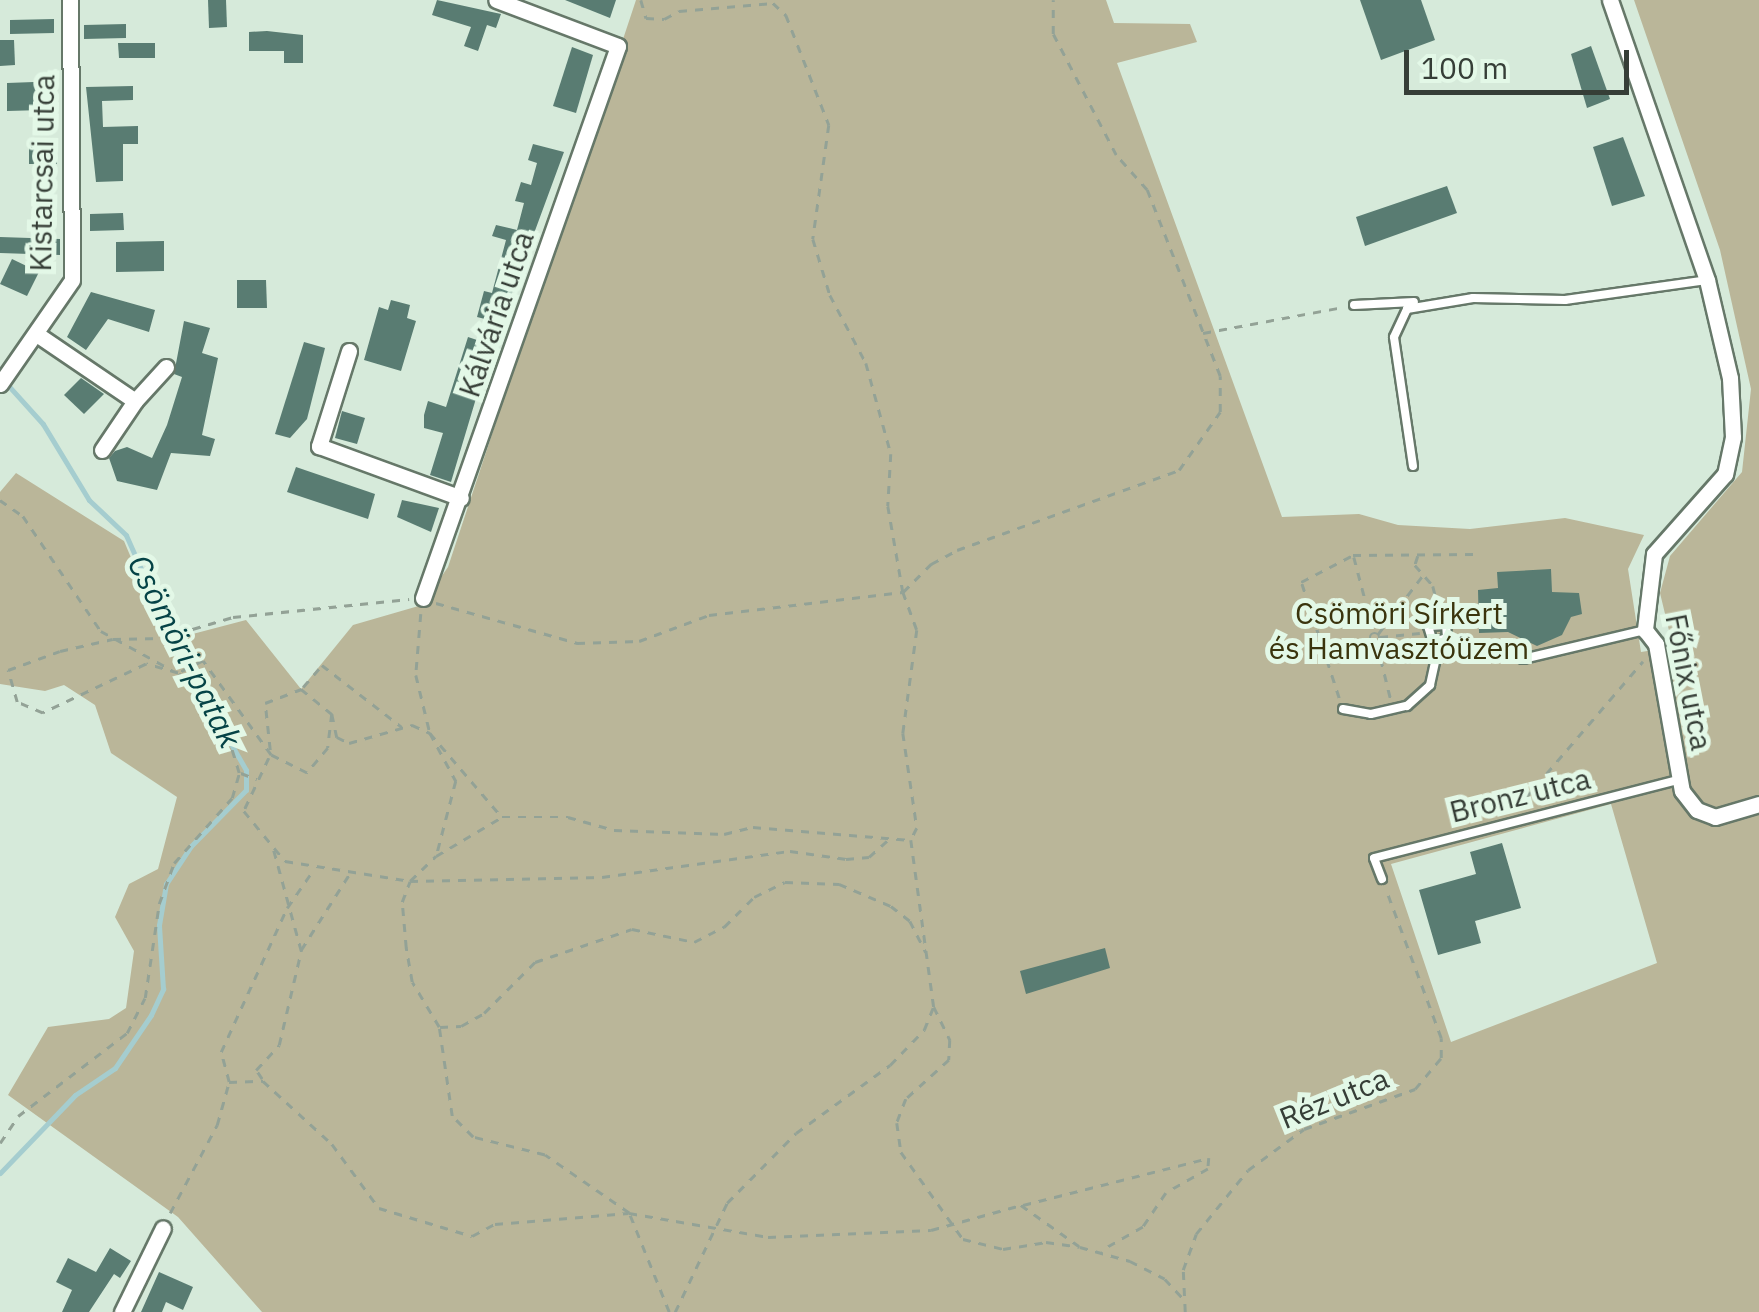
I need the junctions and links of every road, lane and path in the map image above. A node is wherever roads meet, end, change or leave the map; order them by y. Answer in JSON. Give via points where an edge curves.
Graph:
{"nodes":[{"id":1,"x":70,"y":0,"type":"edge"},
{"id":2,"x":496,"y":0,"type":"edge"},
{"id":3,"x":641,"y":0,"type":"edge"},
{"id":4,"x":1053,"y":0,"type":"edge"},
{"id":5,"x":1610,"y":0,"type":"edge"},
{"id":6,"x":1707,"y":280,"type":"junction"},
{"id":7,"x":1421,"y":302,"type":"junction"},
{"id":8,"x":1354,"y":305,"type":"joint"},
{"id":9,"x":1202,"y":333,"type":"junction"},
{"id":10,"x":38,"y":336,"type":"junction"},
{"id":11,"x":349,"y":351,"type":"dead end"},
{"id":12,"x":166,"y":366,"type":"dead end"},
{"id":13,"x":0,"y":384,"type":"edge"},
{"id":14,"x":136,"y":401,"type":"junction"},
{"id":15,"x":102,"y":450,"type":"dead end"},
{"id":16,"x":1412,"y":466,"type":"dead end"},
{"id":17,"x":461,"y":498,"type":"junction"},
{"id":18,"x":0,"y":500,"type":"edge"},
{"id":19,"x":1418,"y":554,"type":"junction"},
{"id":20,"x":1474,"y":554,"type":"dead end"},
{"id":21,"x":1353,"y":556,"type":"junction"},
{"id":22,"x":1424,"y":574,"type":"junction"},
{"id":23,"x":902,"y":592,"type":"junction"},
{"id":24,"x":422,"y":598,"type":"junction"},
{"id":25,"x":1440,"y":621,"type":"junction"},
{"id":26,"x":1426,"y":632,"type":"junction"},
{"id":27,"x":1377,"y":634,"type":"junction"},
{"id":28,"x":1650,"y":637,"type":"junction"},
{"id":29,"x":113,"y":639,"type":"junction"},
{"id":30,"x":1370,"y":639,"type":"junction"},
{"id":31,"x":1443,"y":641,"type":"junction"},
{"id":32,"x":1377,"y":643,"type":"junction"},
{"id":33,"x":1324,"y":652,"type":"junction"},
{"id":34,"x":8,"y":670,"type":"junction"},
{"id":35,"x":178,"y":673,"type":"junction"},
{"id":36,"x":0,"y":674,"type":"edge"},
{"id":37,"x":301,"y":689,"type":"junction"},
{"id":38,"x":1343,"y":709,"type":"joint"},
{"id":39,"x":1393,"y":711,"type":"junction"},
{"id":40,"x":332,"y":714,"type":"junction"},
{"id":41,"x":403,"y":728,"type":"junction"},
{"id":42,"x":430,"y":733,"type":"junction"},
{"id":43,"x":271,"y":755,"type":"junction"},
{"id":44,"x":240,"y":773,"type":"junction"},
{"id":45,"x":259,"y":779,"type":"junction"},
{"id":46,"x":1678,"y":780,"type":"junction"},
{"id":47,"x":1759,"y":804,"type":"edge"},
{"id":48,"x":502,"y":817,"type":"junction"},
{"id":49,"x":1507,"y":820,"type":"junction"},
{"id":50,"x":889,"y":839,"type":"junction"},
{"id":51,"x":911,"y":840,"type":"junction"},
{"id":52,"x":271,"y":844,"type":"junction"},
{"id":53,"x":436,"y":856,"type":"junction"},
{"id":54,"x":315,"y":868,"type":"junction"},
{"id":55,"x":350,"y":873,"type":"junction"},
{"id":56,"x":1382,"y":879,"type":"joint"},
{"id":57,"x":410,"y":881,"type":"junction"},
{"id":58,"x":289,"y":904,"type":"junction"},
{"id":59,"x":301,"y":951,"type":"junction"},
{"id":60,"x":928,"y":956,"type":"junction"},
{"id":61,"x":934,"y":1007,"type":"junction"},
{"id":62,"x":439,"y":1027,"type":"junction"},
{"id":63,"x":263,"y":1080,"type":"junction"},
{"id":64,"x":229,"y":1082,"type":"junction"},
{"id":65,"x":0,"y":1143,"type":"edge"},
{"id":66,"x":1022,"y":1205,"type":"junction"},
{"id":67,"x":170,"y":1212,"type":"dead end"},
{"id":68,"x":629,"y":1213,"type":"junction"},
{"id":69,"x":952,"y":1224,"type":"junction"},
{"id":70,"x":163,"y":1228,"type":"dead end"},
{"id":71,"x":714,"y":1231,"type":"junction"},
{"id":72,"x":1080,"y":1247,"type":"junction"},
{"id":73,"x":1098,"y":1252,"type":"junction"},
{"id":74,"x":1183,"y":1298,"type":"junction"},
{"id":75,"x":122,"y":1312,"type":"edge"},
{"id":76,"x":672,"y":1312,"type":"edge"},
{"id":77,"x":1185,"y":1312,"type":"edge"}],
"edges":[{"from":1,"to":10,"type":"street","name":"Kistarcsai utca","via":[[72,280]]},
{"from":2,"to":17,"type":"street","name":"Kálvária utca","via":[[618,46]]},
{"from":3,"to":23,"type":"path","via":[[646,18],[773,3],[786,15],[829,126],[813,239],[830,295],[866,363],[891,454],[888,506]]},
{"from":4,"to":9,"type":"path","via":[[1053,34],[1116,155],[1147,190]]},
{"from":5,"to":6,"type":"street","name":"Főnix utca"},
{"from":6,"to":7,"type":"lane","via":[[1565,300]]},
{"from":6,"to":28,"type":"street","name":"Főnix utca","via":[[1730,378],[1733,437],[1725,474],[1654,554]]},
{"from":7,"to":8,"type":"lane"},
{"from":7,"to":16,"type":"lane","via":[[1407,309],[1394,337]]},
{"from":8,"to":9,"type":"path"},
{"from":9,"to":23,"type":"path","via":[[1220,376],[1220,412],[1179,470],[957,550]]},
{"from":10,"to":13,"type":"street","name":"Kistarcsai utca"},
{"from":10,"to":14,"type":"street"},
{"from":11,"to":17,"type":"street","via":[[320,446]]},
{"from":12,"to":14,"type":"street"},
{"from":14,"to":15,"type":"street"},
{"from":17,"to":24,"type":"street","name":"Kálvária utca"},
{"from":18,"to":29,"type":"path","via":[[23,516],[70,590]]},
{"from":19,"to":20,"type":"path"},
{"from":19,"to":21,"type":"path"},
{"from":19,"to":22,"type":"path","via":[[1415,565]]},
{"from":21,"to":27,"type":"path"},
{"from":21,"to":33,"type":"path","via":[[1300,582]]},
{"from":22,"to":25,"type":"path","via":[[1437,595]]},
{"from":22,"to":27,"type":"path"},
{"from":23,"to":24,"type":"path","via":[[709,616],[639,641],[577,643]]},
{"from":23,"to":51,"type":"path","via":[[917,630],[903,733],[917,828]]},
{"from":24,"to":29,"type":"path","via":[[233,617],[162,638]]},
{"from":24,"to":42,"type":"path","via":[[416,674]]},
{"from":25,"to":26,"type":"lane"},
{"from":25,"to":31,"type":"lane"},
{"from":26,"to":27,"type":"path"},
{"from":26,"to":31,"type":"lane"},
{"from":27,"to":30,"type":"path"},
{"from":27,"to":32,"type":"path"},
{"from":28,"to":31,"type":"lane","via":[[1524,660]]},
{"from":28,"to":46,"type":"street","name":"Főnix utca","via":[[1673,720]]},
{"from":28,"to":49,"type":"path","via":[[1605,712]]},
{"from":29,"to":34,"type":"path"},
{"from":29,"to":35,"type":"path"},
{"from":30,"to":32,"type":"path"},
{"from":30,"to":33,"type":"path"},
{"from":31,"to":39,"type":"lane","via":[[1430,685]]},
{"from":32,"to":39,"type":"path"},
{"from":33,"to":38,"type":"path"},
{"from":34,"to":35,"type":"path","via":[[17,702],[44,713],[146,664]]},
{"from":34,"to":36,"type":"path"},
{"from":35,"to":43,"type":"path","via":[[203,662]]},
{"from":35,"to":44,"type":"path","via":[[229,741]]},
{"from":37,"to":40,"type":"path"},
{"from":37,"to":41,"type":"path","via":[[322,665]]},
{"from":37,"to":43,"type":"path","via":[[265,702]]},
{"from":38,"to":39,"type":"lane"},
{"from":40,"to":41,"type":"path","via":[[337,737],[349,743]]},
{"from":40,"to":43,"type":"path","via":[[328,748],[307,773]]},
{"from":41,"to":42,"type":"path"},
{"from":42,"to":48,"type":"path"},
{"from":42,"to":53,"type":"path","via":[[456,781]]},
{"from":43,"to":45,"type":"path"},
{"from":44,"to":45,"type":"path"},
{"from":44,"to":65,"type":"path","via":[[232,798],[166,880],[145,998],[126,1033],[18,1116]]},
{"from":45,"to":52,"type":"path","via":[[244,812]]},
{"from":46,"to":47,"type":"street","name":"Főnix utca","via":[[1698,810],[1715,817]]},
{"from":46,"to":49,"type":"lane","name":"Bronz utca"},
{"from":48,"to":50,"type":"path","via":[[568,817],[614,830],[724,834],[753,826]]},
{"from":48,"to":53,"type":"path"},
{"from":49,"to":56,"type":"lane","name":"Bronz utca","via":[[1374,858]]},
{"from":50,"to":51,"type":"path"},
{"from":50,"to":57,"type":"path","via":[[869,856],[846,859],[790,851],[602,877]]},
{"from":51,"to":60,"type":"path"},
{"from":52,"to":54,"type":"path","via":[[285,861]]},
{"from":52,"to":58,"type":"path"},
{"from":53,"to":57,"type":"path"},
{"from":54,"to":55,"type":"path"},
{"from":54,"to":58,"type":"path"},
{"from":55,"to":57,"type":"path"},
{"from":55,"to":59,"type":"path"},
{"from":56,"to":74,"type":"path","name":"Réz utca","via":[[1440,1038],[1441,1058],[1416,1089],[1304,1130],[1259,1159],[1208,1212],[1183,1270]]},
{"from":57,"to":62,"type":"path","via":[[402,918],[412,982]]},
{"from":58,"to":59,"type":"path"},
{"from":58,"to":64,"type":"path","via":[[221,1052]]},
{"from":59,"to":63,"type":"path","via":[[278,1045],[256,1070]]},
{"from":60,"to":61,"type":"path"},
{"from":60,"to":62,"type":"path","via":[[910,920],[891,906],[839,884],[785,882],[754,896],[724,927],[694,942],[632,929],[534,962],[484,1013],[461,1026]]},
{"from":61,"to":69,"type":"path","via":[[950,1040],[949,1060],[906,1099],[897,1123],[900,1152],[914,1179]]},
{"from":61,"to":71,"type":"path","via":[[924,1030],[890,1065],[757,1169],[727,1203]]},
{"from":62,"to":68,"type":"path","via":[[452,1116],[473,1137],[544,1156]]},
{"from":63,"to":64,"type":"path"},
{"from":63,"to":68,"type":"path","via":[[332,1144],[379,1208],[472,1236],[495,1224]]},
{"from":64,"to":67,"type":"path","via":[[218,1124]]},
{"from":66,"to":69,"type":"path"},
{"from":66,"to":72,"type":"path"},
{"from":66,"to":73,"type":"path","via":[[1209,1158],[1208,1169],[1166,1193],[1143,1227]]},
{"from":68,"to":71,"type":"path"},
{"from":68,"to":76,"type":"path"},
{"from":69,"to":71,"type":"path","via":[[768,1237]]},
{"from":69,"to":72,"type":"path","via":[[963,1239],[1003,1249],[1046,1242]]},
{"from":70,"to":75,"type":"street"},
{"from":71,"to":76,"type":"path"},
{"from":72,"to":73,"type":"path"},
{"from":73,"to":74,"type":"path","via":[[1165,1279]]},
{"from":74,"to":77,"type":"path","name":"Réz utca"}]}
